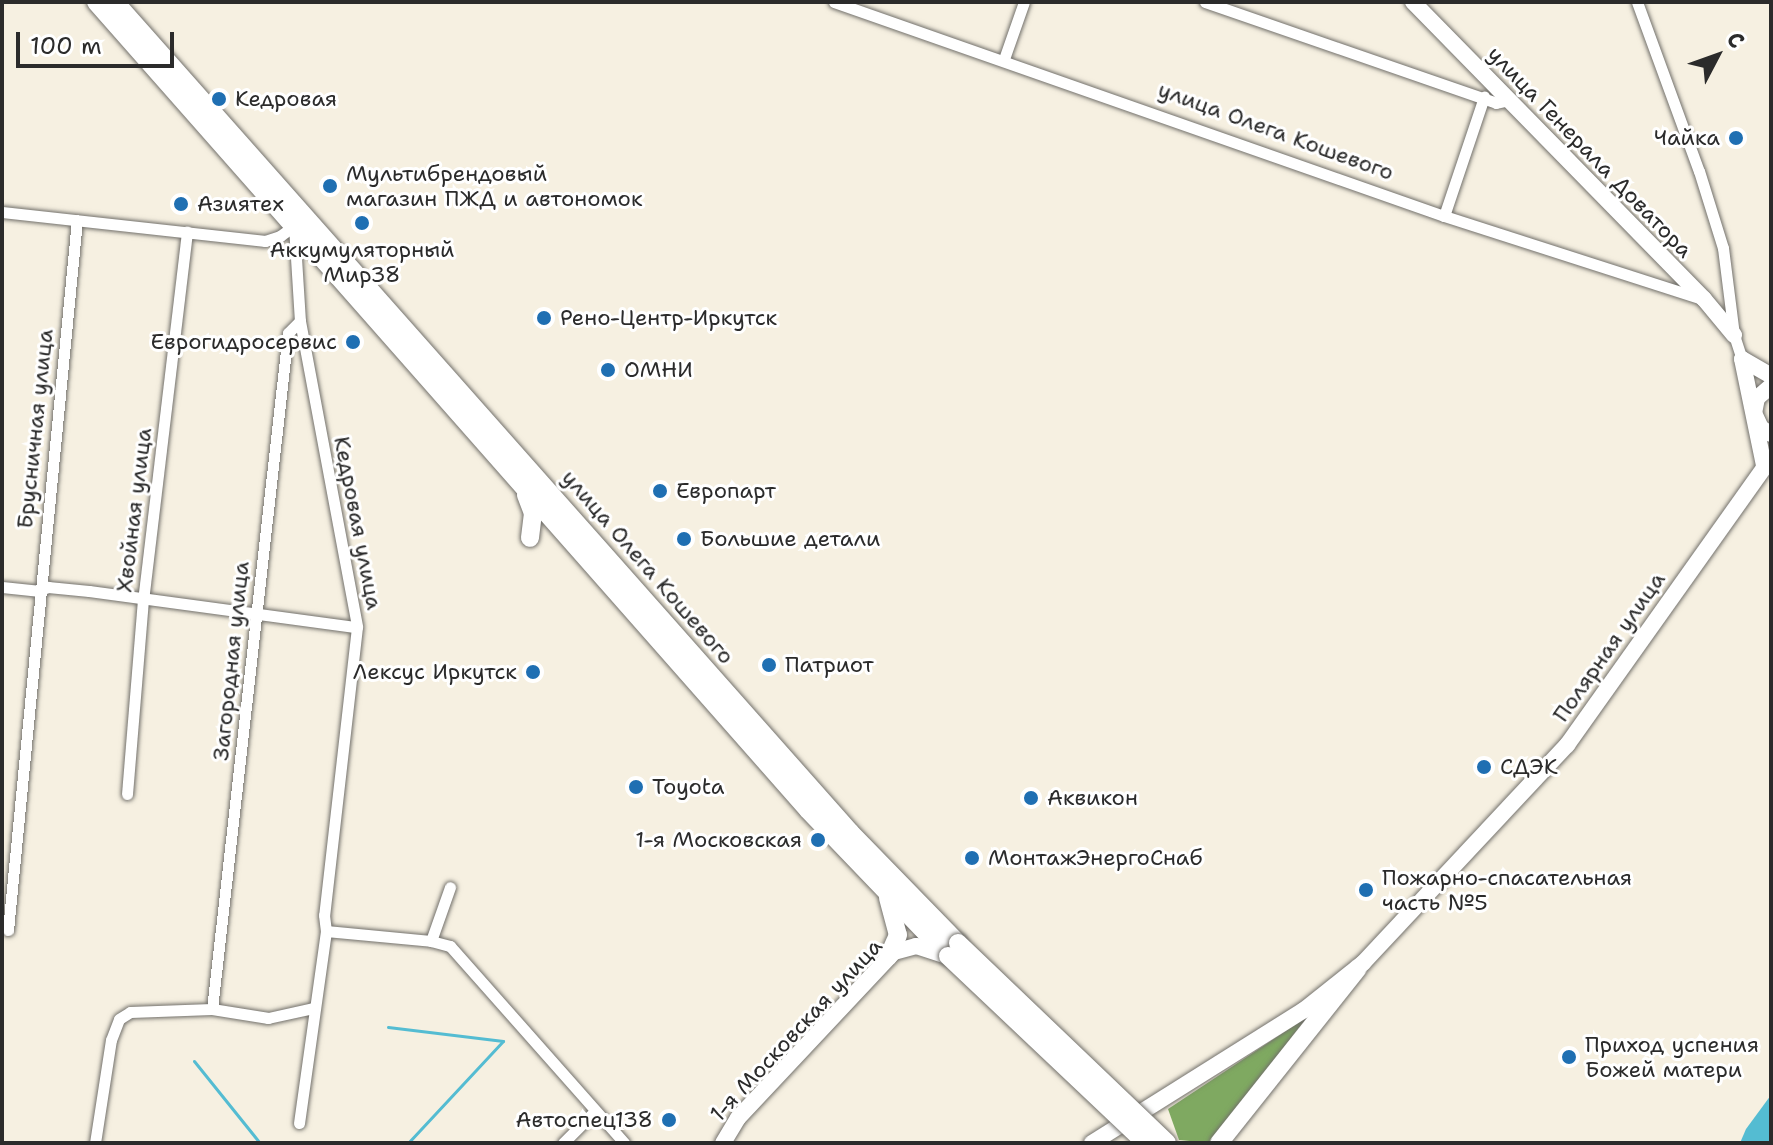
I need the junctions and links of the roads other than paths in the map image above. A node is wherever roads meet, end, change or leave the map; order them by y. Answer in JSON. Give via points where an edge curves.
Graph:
{"nodes":[{"id":1,"x":96,"y":2,"type":"edge"},
{"id":2,"x":115,"y":2,"type":"edge"},
{"id":3,"x":834,"y":2,"type":"edge"},
{"id":4,"x":1024,"y":2,"type":"edge"},
{"id":5,"x":1205,"y":2,"type":"edge"},
{"id":6,"x":1413,"y":2,"type":"edge"},
{"id":7,"x":1637,"y":2,"type":"edge"},
{"id":8,"x":1004,"y":59,"type":"junction"},
{"id":9,"x":1484,"y":97,"type":"junction"},
{"id":10,"x":1509,"y":100,"type":"junction"},
{"id":11,"x":2,"y":212,"type":"edge"},
{"id":12,"x":1444,"y":216,"type":"junction"},
{"id":13,"x":77,"y":220,"type":"junction"},
{"id":14,"x":294,"y":226,"type":"junction"},
{"id":15,"x":187,"y":232,"type":"junction"},
{"id":16,"x":1704,"y":299,"type":"junction"},
{"id":17,"x":300,"y":321,"type":"junction"},
{"id":18,"x":1734,"y":335,"type":"junction"},
{"id":19,"x":1742,"y":359,"type":"junction"},
{"id":20,"x":1771,"y":376,"type":"edge"},
{"id":21,"x":1771,"y":386,"type":"edge"},
{"id":22,"x":1754,"y":413,"type":"junction"},
{"id":23,"x":1771,"y":434,"type":"edge"},
{"id":24,"x":1768,"y":461,"type":"edge"},
{"id":25,"x":516,"y":479,"type":"junction"},
{"id":26,"x":530,"y":538,"type":"dead end"},
{"id":27,"x":2,"y":587,"type":"edge"},
{"id":28,"x":38,"y":591,"type":"junction"},
{"id":29,"x":143,"y":601,"type":"junction"},
{"id":30,"x":254,"y":616,"type":"junction"},
{"id":31,"x":357,"y":627,"type":"junction"},
{"id":32,"x":127,"y":794,"type":"dead end"},
{"id":33,"x":450,"y":887,"type":"dead end"},
{"id":34,"x":885,"y":892,"type":"junction"},
{"id":35,"x":8,"y":930,"type":"dead end"},
{"id":36,"x":326,"y":931,"type":"junction"},
{"id":37,"x":431,"y":941,"type":"junction"},
{"id":38,"x":953,"y":950,"type":"junction"},
{"id":39,"x":888,"y":957,"type":"junction"},
{"id":40,"x":1358,"y":968,"type":"junction"},
{"id":41,"x":314,"y":1008,"type":"junction"},
{"id":42,"x":212,"y":1009,"type":"junction"},
{"id":43,"x":594,"y":1112,"type":"junction"},
{"id":44,"x":299,"y":1123,"type":"dead end"},
{"id":45,"x":1236,"y":1125,"type":"junction"},
{"id":46,"x":95,"y":1143,"type":"edge"},
{"id":47,"x":563,"y":1143,"type":"edge"},
{"id":48,"x":624,"y":1143,"type":"edge"},
{"id":49,"x":723,"y":1143,"type":"edge"},
{"id":50,"x":1092,"y":1143,"type":"edge"},
{"id":51,"x":1146,"y":1143,"type":"edge"},
{"id":52,"x":1167,"y":1143,"type":"edge"},
{"id":53,"x":1219,"y":1143,"type":"edge"},
{"id":54,"x":1228,"y":1143,"type":"edge"}],
"edges":[{"from":1,"to":14,"type":"main road","name":"улица Олега Кошевого"},
{"from":2,"to":38,"type":"main road","name":"улица Олега Кошевого"},
{"from":3,"to":8,"type":"street","name":"улица Олега Кошевого"},
{"from":4,"to":8,"type":"street"},
{"from":5,"to":9,"type":"street"},
{"from":6,"to":10,"type":"main road","name":"улица Генерала Доватора"},
{"from":7,"to":18,"type":"street","via":[[1723,248]]},
{"from":8,"to":12,"type":"street","name":"улица Олега Кошевого"},
{"from":9,"to":10,"type":"street","via":[[1496,103]]},
{"from":9,"to":12,"type":"street"},
{"from":10,"to":16,"type":"main road","name":"улица Генерала Доватора"},
{"from":11,"to":13,"type":"street"},
{"from":12,"to":16,"type":"street","name":"улица Олега Кошевого"},
{"from":13,"to":15,"type":"street"},
{"from":13,"to":28,"type":"street","name":"Брусничная улица"},
{"from":14,"to":15,"type":"street","via":[[265,241]]},
{"from":14,"to":17,"type":"street","name":"Кедровая улица"},
{"from":14,"to":25,"type":"main road","name":"улица Олега Кошевого"},
{"from":15,"to":29,"type":"street","name":"Хвойная улица"},
{"from":16,"to":18,"type":"main road","name":"улица Генерала Доватора"},
{"from":17,"to":30,"type":"street","name":"Загородная улица","via":[[288,333]]},
{"from":17,"to":31,"type":"street","name":"Кедровая улица"},
{"from":18,"to":19,"type":"street"},
{"from":19,"to":20,"type":"main road"},
{"from":19,"to":22,"type":"main road"},
{"from":21,"to":22,"type":"main road","via":[[1757,398]]},
{"from":22,"to":23,"type":"main road"},
{"from":22,"to":24,"type":"main road"},
{"from":24,"to":40,"type":"main road","name":"Полярная улица","via":[[1567,745]]},
{"from":25,"to":26,"type":"main road","via":[[533,513]]},
{"from":25,"to":34,"type":"main road","name":"улица Олега Кошевого"},
{"from":27,"to":28,"type":"street"},
{"from":28,"to":29,"type":"street","via":[[48,587]]},
{"from":28,"to":35,"type":"street","name":"Брусничная улица"},
{"from":29,"to":30,"type":"street"},
{"from":29,"to":32,"type":"street","name":"Хвойная улица"},
{"from":30,"to":31,"type":"street"},
{"from":30,"to":42,"type":"street","name":"Загородная улица"},
{"from":31,"to":36,"type":"street","name":"Кедровая улица"},
{"from":33,"to":37,"type":"street"},
{"from":34,"to":38,"type":"main road","name":"улица Олега Кошевого"},
{"from":34,"to":39,"type":"main road","via":[[897,927]]},
{"from":36,"to":37,"type":"street"},
{"from":36,"to":41,"type":"street","name":"Кедровая улица"},
{"from":37,"to":43,"type":"street","via":[[450,946]]},
{"from":38,"to":39,"type":"main road","name":"1-я Московская улица","via":[[916,946]]},
{"from":38,"to":51,"type":"main road","name":"улица Олега Кошевого","bridge":true},
{"from":38,"to":52,"type":"main road","name":"улица Олега Кошевого","bridge":true},
{"from":39,"to":49,"type":"main road","name":"1-я Московская улица","via":[[732,1126]]},
{"from":40,"to":45,"type":"main road"},
{"from":40,"to":50,"type":"main road","name":"Полярная улица","via":[[1304,1010]]},
{"from":41,"to":42,"type":"street","via":[[268,1018]]},
{"from":41,"to":44,"type":"street","name":"Кедровая улица"},
{"from":42,"to":46,"type":"street","via":[[130,1012],[119,1019],[103,1079]]},
{"from":43,"to":47,"type":"street"},
{"from":43,"to":48,"type":"street"},
{"from":45,"to":53,"type":"main road"},
{"from":45,"to":54,"type":"main road"}]}
